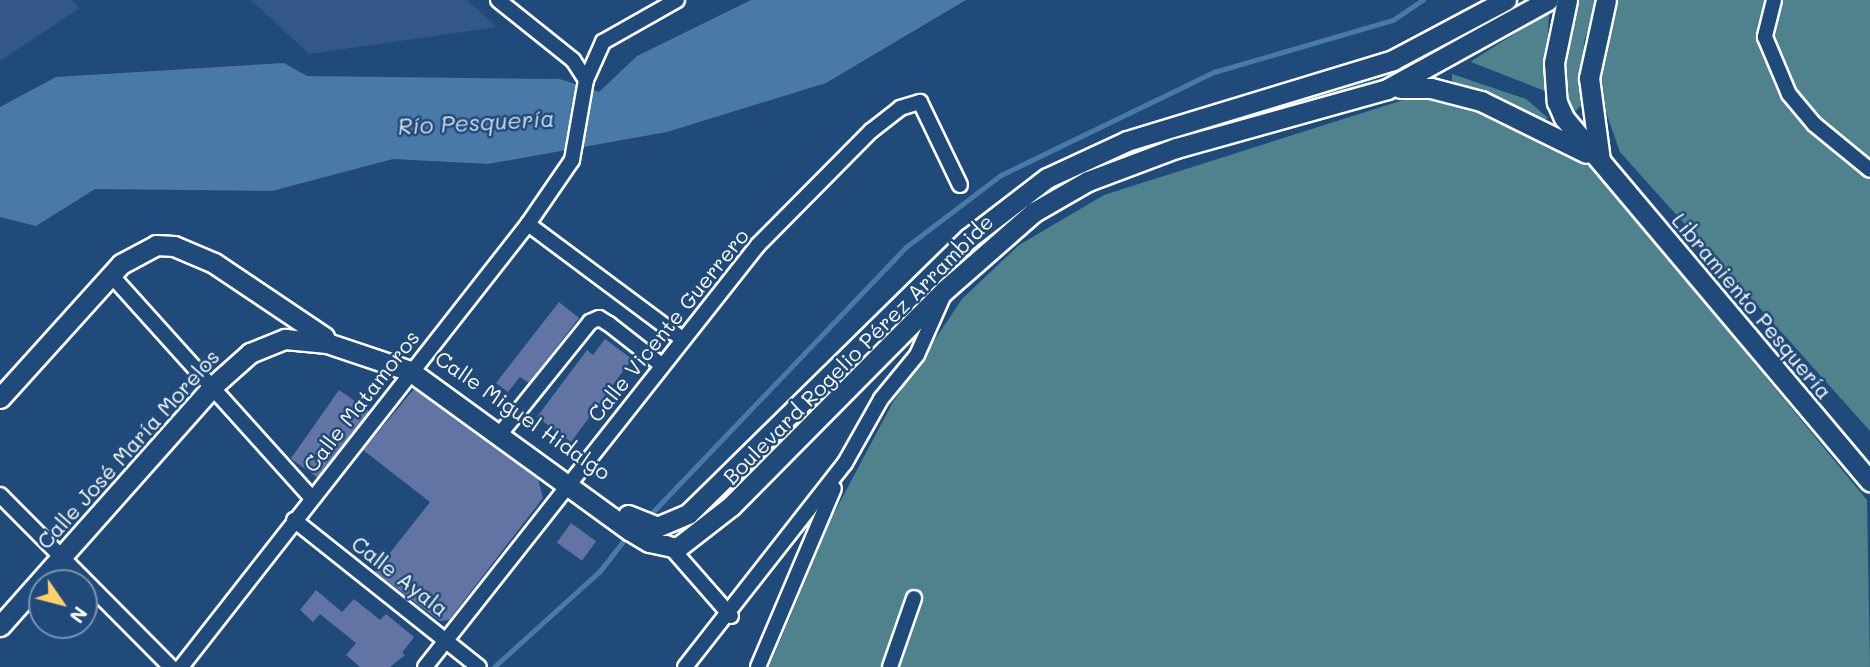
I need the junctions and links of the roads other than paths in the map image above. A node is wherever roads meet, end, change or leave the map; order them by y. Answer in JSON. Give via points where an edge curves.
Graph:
{"nodes":[{"id":1,"x":498,"y":0,"type":"edge"},
{"id":2,"x":677,"y":0,"type":"edge"},
{"id":3,"x":1506,"y":0,"type":"edge"},
{"id":4,"x":1548,"y":0,"type":"edge"},
{"id":5,"x":1567,"y":0,"type":"edge"},
{"id":6,"x":1606,"y":0,"type":"edge"},
{"id":7,"x":1774,"y":0,"type":"edge"},
{"id":8,"x":586,"y":80,"type":"junction"},
{"id":9,"x":1387,"y":89,"type":"junction"},
{"id":10,"x":1600,"y":160,"type":"junction"},
{"id":11,"x":1870,"y":170,"type":"edge"},
{"id":12,"x":960,"y":185,"type":"dead end"},
{"id":13,"x":528,"y":223,"type":"junction"},
{"id":14,"x":932,"y":274,"type":"junction"},
{"id":15,"x":111,"y":275,"type":"junction"},
{"id":16,"x":946,"y":289,"type":"junction"},
{"id":17,"x":681,"y":338,"type":"junction"},
{"id":18,"x":660,"y":364,"type":"junction"},
{"id":19,"x":413,"y":369,"type":"junction"},
{"id":20,"x":213,"y":386,"type":"junction"},
{"id":21,"x":0,"y":398,"type":"edge"},
{"id":22,"x":502,"y":431,"type":"junction"},
{"id":23,"x":842,"y":467,"type":"junction"},
{"id":24,"x":570,"y":481,"type":"junction"},
{"id":25,"x":1870,"y":481,"type":"edge"},
{"id":26,"x":0,"y":495,"type":"edge"},
{"id":27,"x":312,"y":498,"type":"junction"},
{"id":28,"x":294,"y":520,"type":"junction"},
{"id":29,"x":657,"y":527,"type":"junction"},
{"id":30,"x":669,"y":548,"type":"junction"},
{"id":31,"x":60,"y":557,"type":"junction"},
{"id":32,"x":914,"y":598,"type":"dead end"},
{"id":33,"x":731,"y":616,"type":"junction"},
{"id":34,"x":0,"y":626,"type":"edge"},
{"id":35,"x":447,"y":638,"type":"junction"},
{"id":36,"x":171,"y":667,"type":"edge"},
{"id":37,"x":181,"y":667,"type":"edge"},
{"id":38,"x":425,"y":667,"type":"edge"},
{"id":39,"x":479,"y":667,"type":"edge"},
{"id":40,"x":685,"y":667,"type":"edge"},
{"id":41,"x":758,"y":667,"type":"edge"},
{"id":42,"x":890,"y":667,"type":"edge"}],
"edges":[{"from":1,"to":8,"type":"street","via":[[573,60]]},
{"from":2,"to":8,"type":"street","via":[[603,42]]},
{"from":3,"to":14,"type":"main road","name":"Boulevard Rogelio Pérez Arrambide","via":[[1393,60],[1086,158],[1010,205]]},
{"from":4,"to":9,"type":"main road","name":"Boulevard Rogelio Pérez Arrambide"},
{"from":5,"to":10,"type":"main road","name":"Libramiento Pesquería","via":[[1554,63],[1557,102]]},
{"from":6,"to":10,"type":"main road","via":[[1589,78]]},
{"from":7,"to":11,"type":"street","via":[[1765,37],[1789,94],[1814,124]]},
{"from":8,"to":13,"type":"street","name":"Calle Matamoros","via":[[572,160]]},
{"from":9,"to":10,"type":"main road","via":[[1420,86],[1459,93]]},
{"from":9,"to":16,"type":"main road","name":"Boulevard Rogelio Pérez Arrambide","via":[[1176,148],[1088,181],[1034,212]]},
{"from":10,"to":25,"type":"main road","name":"Libramiento Pesquería"},
{"from":12,"to":17,"type":"street","name":"Calle Vicente Guerrero","via":[[927,111],[917,101],[871,131],[823,176]]},
{"from":13,"to":17,"type":"street"},
{"from":13,"to":19,"type":"street","name":"Calle Matamoros"},
{"from":14,"to":16,"type":"main road"},
{"from":14,"to":29,"type":"main road","name":"Boulevard Rogelio Pérez Arrambide","via":[[704,501],[679,520]]},
{"from":15,"to":19,"type":"main road","name":"Calle Miguel Hidalgo","via":[[145,247],[174,246],[215,263],[309,330]]},
{"from":15,"to":20,"type":"street"},
{"from":15,"to":21,"type":"main road","name":"Calle Miguel Hidalgo"},
{"from":16,"to":23,"type":"street","via":[[917,355],[881,399]]},
{"from":16,"to":30,"type":"main road","name":"Boulevard Rogelio Pérez Arrambide","via":[[731,506],[691,540]]},
{"from":17,"to":18,"type":"street","name":"Calle Vicente Guerrero"},
{"from":18,"to":22,"type":"street","via":[[599,318],[590,323]]},
{"from":18,"to":24,"type":"street","name":"Calle Vicente Guerrero"},
{"from":19,"to":20,"type":"main road","name":"Calle José María Morelos","via":[[327,343],[285,339],[250,353]]},
{"from":19,"to":22,"type":"main road","name":"Calle José María Morelos"},
{"from":19,"to":27,"type":"street","name":"Calle Matamoros"},
{"from":20,"to":27,"type":"street"},
{"from":20,"to":31,"type":"main road","name":"Calle José María Morelos"},
{"from":22,"to":24,"type":"main road","name":"Calle José María Morelos"},
{"from":23,"to":33,"type":"street"},
{"from":23,"to":41,"type":"street"},
{"from":24,"to":29,"type":"main road","name":"Calle Miguel Hidalgo","via":[[637,521]]},
{"from":24,"to":30,"type":"main road","name":"Calle José María Morelos","via":[[629,530]]},
{"from":24,"to":35,"type":"street","name":"Calle Vicente Guerrero"},
{"from":26,"to":31,"type":"street"},
{"from":27,"to":28,"type":"street","name":"Calle Matamoros"},
{"from":28,"to":35,"type":"street","name":"Calle Ayala"},
{"from":28,"to":37,"type":"street","name":"Calle Matamoros"},
{"from":29,"to":30,"type":"street"},
{"from":30,"to":33,"type":"street"},
{"from":31,"to":34,"type":"main road","name":"Calle José María Morelos"},
{"from":31,"to":36,"type":"street"},
{"from":32,"to":42,"type":"street"},
{"from":33,"to":40,"type":"street"},
{"from":35,"to":38,"type":"street","name":"Calle Vicente Guerrero"},
{"from":35,"to":39,"type":"street","name":"Calle Ayala"}]}
